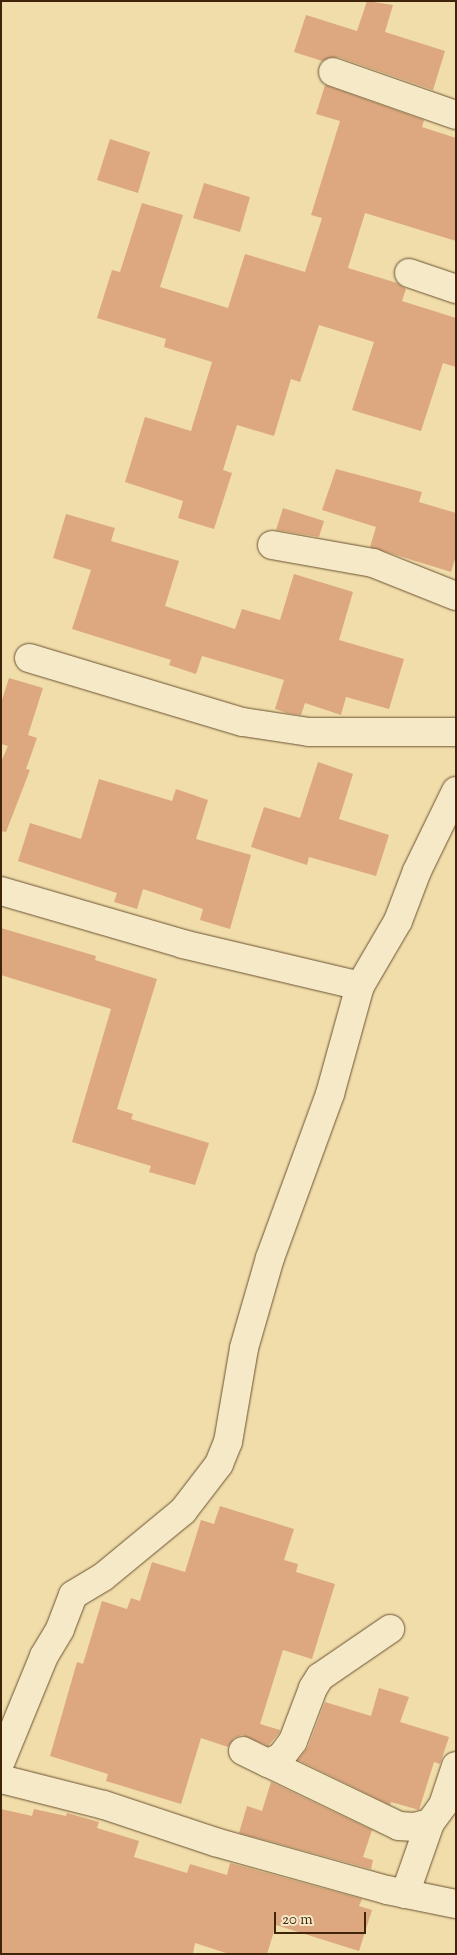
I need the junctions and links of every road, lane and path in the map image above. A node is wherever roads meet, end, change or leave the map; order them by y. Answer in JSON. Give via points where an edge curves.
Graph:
{"nodes":[{"id":1,"x":332,"y":72,"type":"dead end"},
{"id":2,"x":456,"y":115,"type":"edge"},
{"id":3,"x":409,"y":273,"type":"dead end"},
{"id":4,"x":456,"y":289,"type":"edge"},
{"id":5,"x":272,"y":545,"type":"dead end"},
{"id":6,"x":456,"y":596,"type":"edge"},
{"id":7,"x":29,"y":658,"type":"dead end"},
{"id":8,"x":456,"y":732,"type":"edge"},
{"id":9,"x":456,"y":791,"type":"edge"},
{"id":10,"x":1,"y":891,"type":"edge"},
{"id":11,"x":360,"y":986,"type":"junction"},
{"id":12,"x":390,"y":1629,"type":"dead end"},
{"id":13,"x":243,"y":1751,"type":"dead end"},
{"id":14,"x":1,"y":1761,"type":"edge"},
{"id":15,"x":268,"y":1763,"type":"junction"},
{"id":16,"x":456,"y":1766,"type":"edge"},
{"id":17,"x":1,"y":1778,"type":"edge"},
{"id":18,"x":430,"y":1823,"type":"junction"},
{"id":19,"x":405,"y":1894,"type":"junction"},
{"id":20,"x":456,"y":1904,"type":"edge"}],
"edges":[{"from":1,"to":2,"type":"street"},
{"from":3,"to":4,"type":"street"},
{"from":5,"to":6,"type":"street","via":[[373,564]]},
{"from":7,"to":8,"type":"street","via":[[243,722],[309,732]]},
{"from":9,"to":11,"type":"street","via":[[417,871],[398,921]]},
{"from":10,"to":11,"type":"street","via":[[183,944]]},
{"from":11,"to":14,"type":"street","via":[[330,1094],[270,1258],[244,1348],[228,1442],[219,1464],[183,1511],[117,1566],[73,1595]]},
{"from":12,"to":15,"type":"street","via":[[320,1678],[293,1741],[281,1758]]},
{"from":13,"to":15,"type":"street"},
{"from":15,"to":18,"type":"street","via":[[399,1826]]},
{"from":16,"to":18,"type":"street","via":[[443,1805]]},
{"from":17,"to":19,"type":"street"},
{"from":18,"to":19,"type":"street"},
{"from":19,"to":20,"type":"street"}]}
